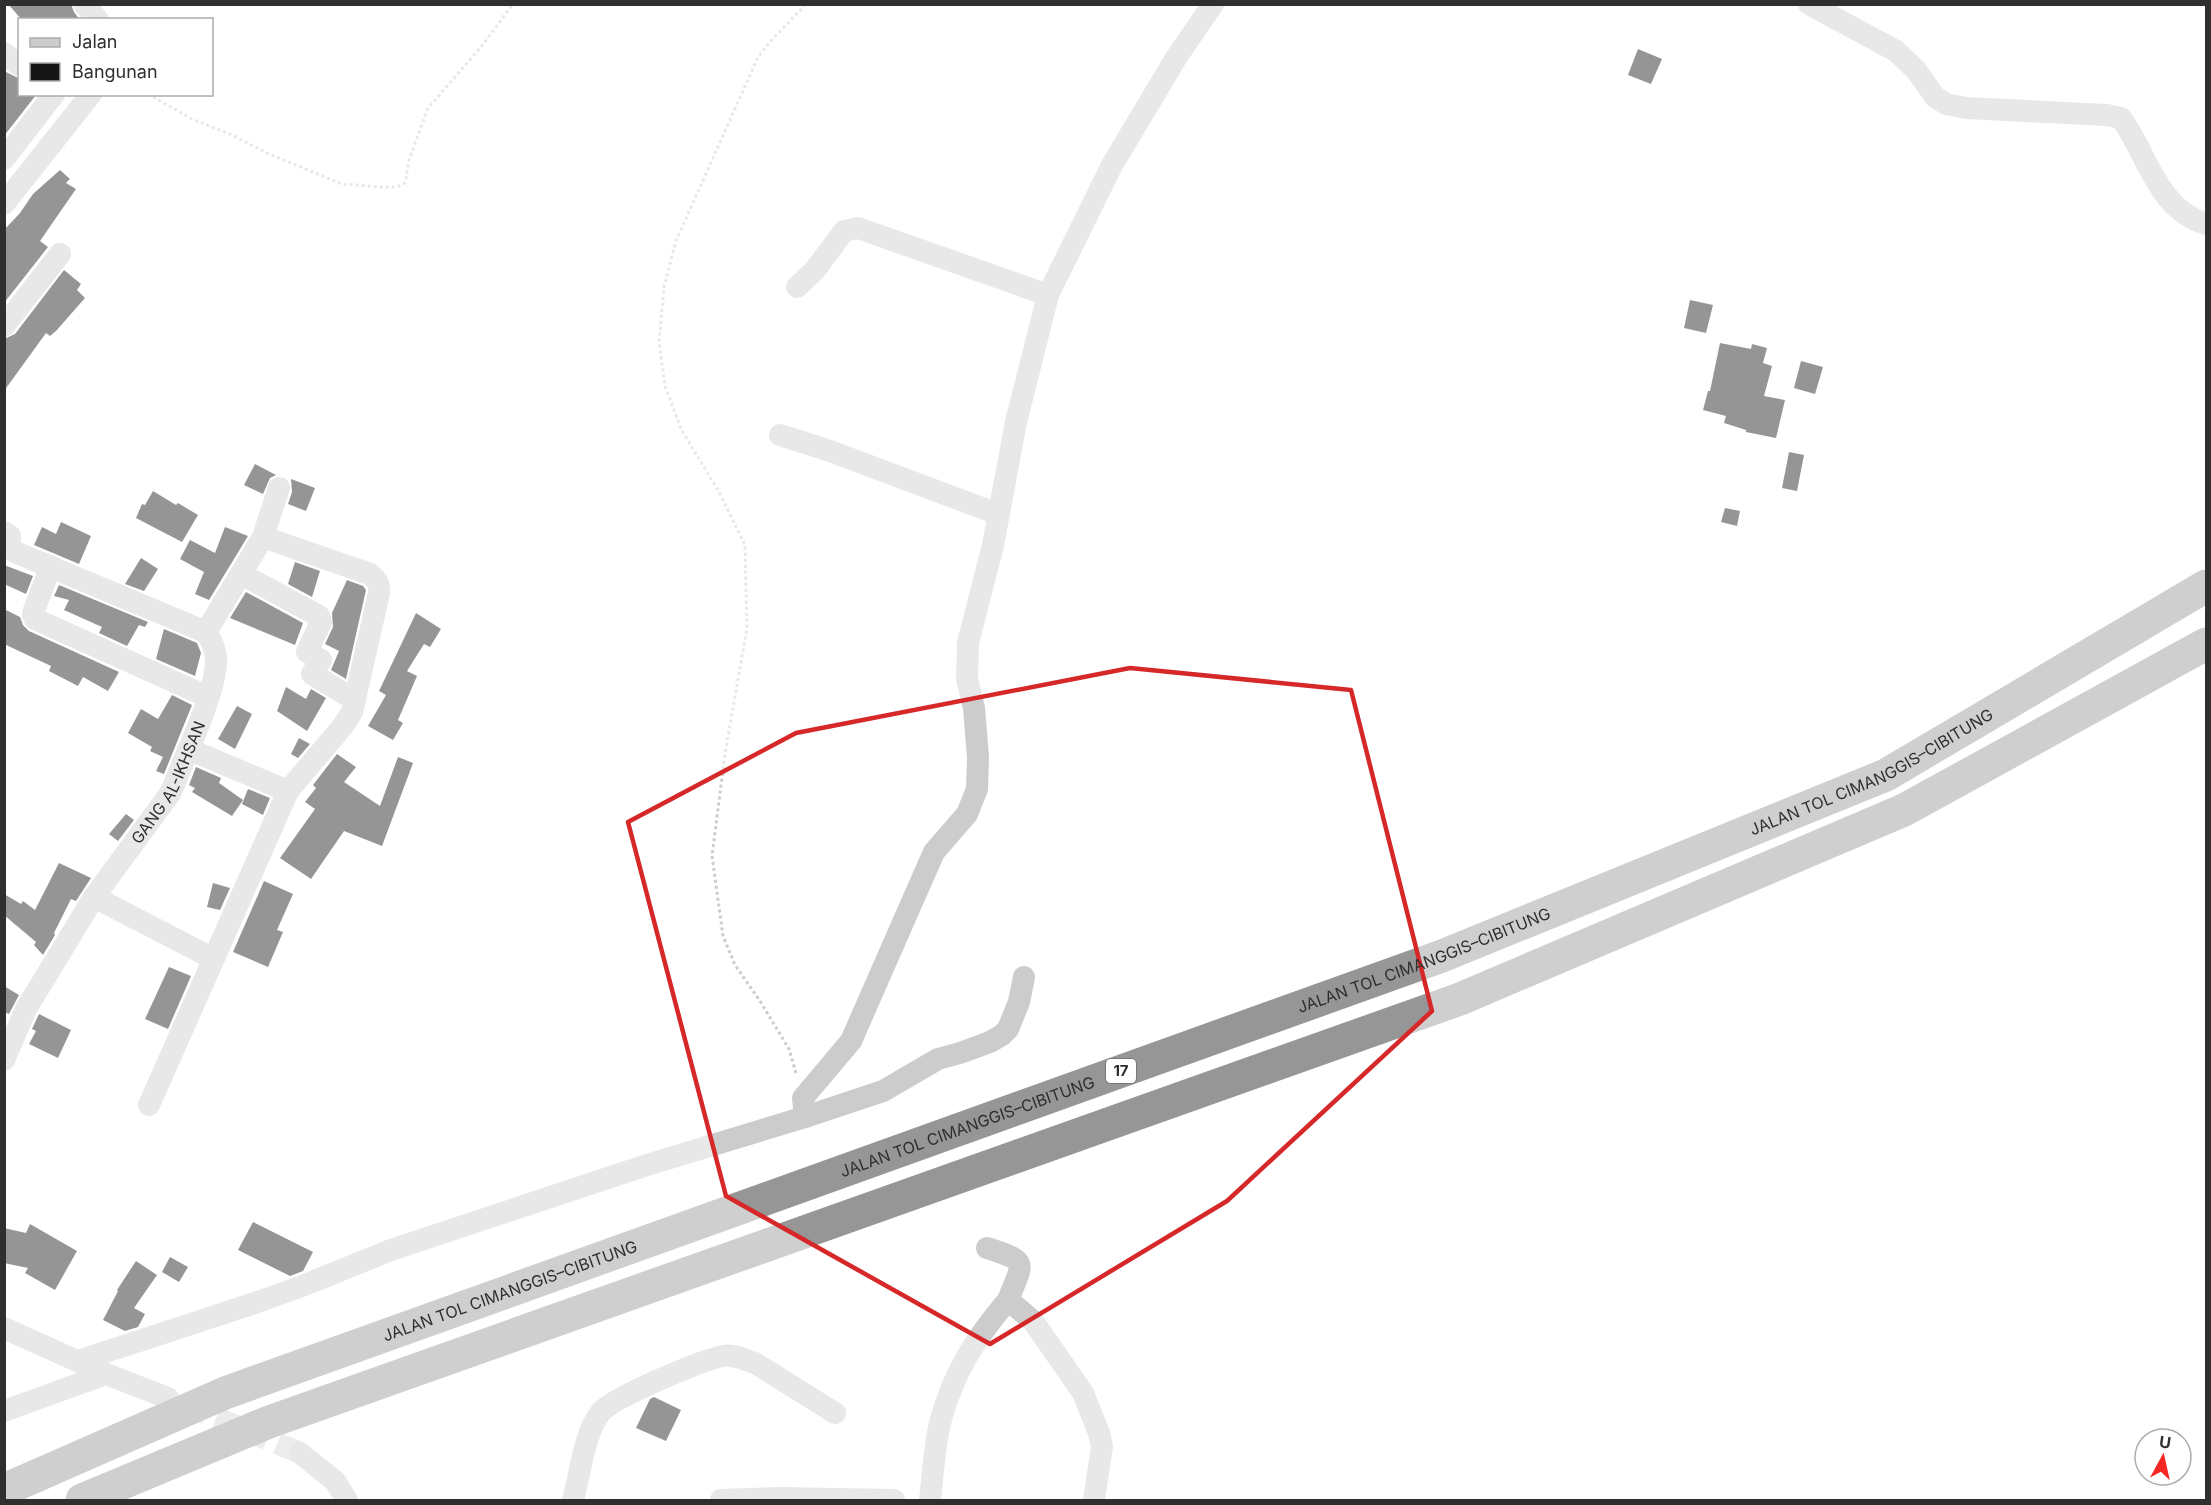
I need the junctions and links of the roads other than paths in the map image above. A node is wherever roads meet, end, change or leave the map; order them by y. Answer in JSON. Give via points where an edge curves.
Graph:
{"nodes":[{"id":1,"x":84,"y":4,"type":"edge"},
{"id":2,"x":1213,"y":4,"type":"edge"},
{"id":3,"x":1809,"y":4,"type":"edge"},
{"id":4,"x":96,"y":18,"type":"edge"},
{"id":5,"x":4,"y":53,"type":"edge"},
{"id":6,"x":18,"y":64,"type":"edge"},
{"id":7,"x":53,"y":96,"type":"edge"},
{"id":8,"x":89,"y":96,"type":"edge"},
{"id":9,"x":4,"y":159,"type":"edge"},
{"id":10,"x":4,"y":204,"type":"edge"},
{"id":11,"x":2206,"y":224,"type":"edge"},
{"id":12,"x":60,"y":254,"type":"dead end"},
{"id":13,"x":797,"y":287,"type":"dead end"},
{"id":14,"x":1048,"y":295,"type":"junction"},
{"id":15,"x":4,"y":326,"type":"edge"},
{"id":16,"x":780,"y":435,"type":"dead end"},
{"id":17,"x":279,"y":488,"type":"dead end"},
{"id":18,"x":998,"y":514,"type":"junction"},
{"id":19,"x":4,"y":532,"type":"edge"},
{"id":20,"x":263,"y":537,"type":"junction"},
{"id":21,"x":51,"y":566,"type":"junction"},
{"id":22,"x":241,"y":574,"type":"junction"},
{"id":23,"x":2206,"y":586,"type":"edge"},
{"id":24,"x":206,"y":632,"type":"junction"},
{"id":25,"x":2206,"y":644,"type":"edge"},
{"id":26,"x":208,"y":697,"type":"junction"},
{"id":27,"x":355,"y":700,"type":"junction"},
{"id":28,"x":188,"y":749,"type":"junction"},
{"id":29,"x":288,"y":791,"type":"junction"},
{"id":30,"x":94,"y":897,"type":"junction"},
{"id":31,"x":212,"y":958,"type":"junction"},
{"id":32,"x":1024,"y":977,"type":"dead end"},
{"id":33,"x":4,"y":1060,"type":"edge"},
{"id":34,"x":149,"y":1106,"type":"dead end"},
{"id":35,"x":804,"y":1107,"type":"junction"},
{"id":36,"x":987,"y":1248,"type":"dead end"},
{"id":37,"x":1008,"y":1300,"type":"junction"},
{"id":38,"x":4,"y":1328,"type":"edge"},
{"id":39,"x":78,"y":1361,"type":"junction"},
{"id":40,"x":106,"y":1374,"type":"junction"},
{"id":41,"x":168,"y":1398,"type":"tunnel mouth"},
{"id":42,"x":4,"y":1411,"type":"edge"},
{"id":43,"x":835,"y":1413,"type":"dead end"},
{"id":44,"x":300,"y":1453,"type":"tunnel mouth"},
{"id":45,"x":4,"y":1490,"type":"edge"},
{"id":46,"x":82,"y":1500,"type":"edge"},
{"id":47,"x":347,"y":1500,"type":"edge"},
{"id":48,"x":573,"y":1500,"type":"edge"},
{"id":49,"x":720,"y":1500,"type":"edge"},
{"id":50,"x":894,"y":1500,"type":"edge"},
{"id":51,"x":930,"y":1500,"type":"edge"},
{"id":52,"x":1094,"y":1500,"type":"edge"}],
"edges":[{"from":1,"to":4,"type":"street"},
{"from":2,"to":14,"type":"street","via":[[1112,165]]},
{"from":3,"to":11,"type":"street","via":[[1896,51],[1935,97],[1946,104],[2121,118],[2134,135],[2158,186],[2180,210]]},
{"from":5,"to":6,"type":"street"},
{"from":7,"to":9,"type":"street"},
{"from":8,"to":10,"type":"street"},
{"from":12,"to":15,"type":"street"},
{"from":13,"to":14,"type":"street","via":[[844,231],[858,228]]},
{"from":14,"to":18,"type":"street"},
{"from":16,"to":18,"type":"street"},
{"from":17,"to":20,"type":"street"},
{"from":18,"to":35,"type":"street","via":[[966,662],[974,708],[977,789],[967,814],[934,852],[851,1041]]},
{"from":19,"to":21,"type":"street","via":[[10,536],[11,551]]},
{"from":20,"to":22,"type":"street"},
{"from":20,"to":27,"type":"street","via":[[376,579],[379,593]]},
{"from":21,"to":24,"type":"street"},
{"from":21,"to":26,"type":"street","via":[[34,610],[35,619]]},
{"from":22,"to":24,"type":"street"},
{"from":22,"to":27,"type":"street","via":[[319,616],[321,622],[307,652],[321,660],[312,674]]},
{"from":23,"to":45,"type":"highway","name":"JALAN TOL CIMANGGIS–CIBITUNG","number":"17","via":[[1886,775],[1442,956],[225,1393]]},
{"from":24,"to":26,"type":"street","name":"GANG AL-IKHSAN","via":[[216,654]]},
{"from":25,"to":46,"type":"highway","via":[[1904,810],[1460,999],[269,1422]]},
{"from":26,"to":28,"type":"street","name":"GANG AL-IKHSAN"},
{"from":27,"to":29,"type":"street","via":[[343,726]]},
{"from":28,"to":29,"type":"street"},
{"from":28,"to":30,"type":"street","name":"GANG AL-IKHSAN","via":[[169,795]]},
{"from":29,"to":31,"type":"street"},
{"from":30,"to":31,"type":"street"},
{"from":30,"to":33,"type":"street","name":"GANG AL-IKHSAN","via":[[26,1009]]},
{"from":31,"to":34,"type":"street"},
{"from":32,"to":35,"type":"street","via":[[1019,1002],[1002,1035],[938,1059],[883,1091]]},
{"from":35,"to":39,"type":"street","via":[[647,1165],[391,1250],[302,1286]]},
{"from":36,"to":37,"type":"street","via":[[1019,1262],[1021,1269]]},
{"from":37,"to":51,"type":"street","via":[[981,1332],[957,1373],[940,1424]]},
{"from":37,"to":52,"type":"street","via":[[1033,1321],[1083,1393],[1102,1446]]},
{"from":38,"to":39,"type":"street"},
{"from":39,"to":40,"type":"street"},
{"from":40,"to":41,"type":"street"},
{"from":40,"to":42,"type":"street"},
{"from":43,"to":48,"type":"street","via":[[755,1363],[724,1356],[634,1391],[602,1411],[589,1438]]},
{"from":44,"to":47,"type":"street","via":[[335,1480]]},
{"from":49,"to":50,"type":"street"}]}
